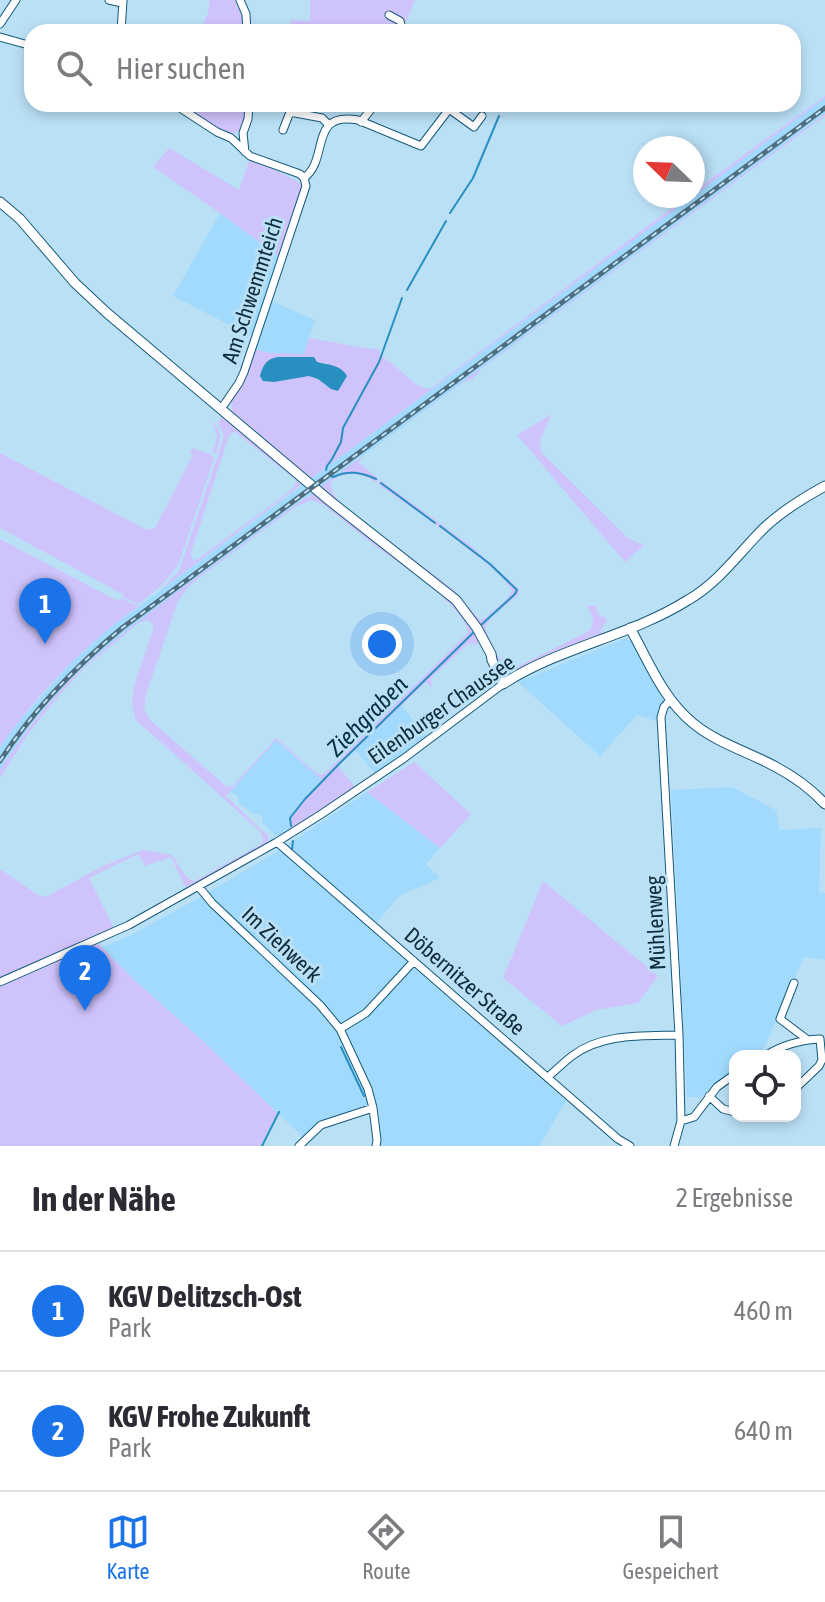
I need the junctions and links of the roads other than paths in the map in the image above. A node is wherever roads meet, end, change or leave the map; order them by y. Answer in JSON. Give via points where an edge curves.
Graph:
{"nodes":[{"id":1,"x":16,"y":0,"type":"edge"},
{"id":2,"x":109,"y":0,"type":"edge"},
{"id":3,"x":240,"y":0,"type":"edge"},
{"id":4,"x":123,"y":2,"type":"edge"},
{"id":5,"x":389,"y":15,"type":"dead end"},
{"id":6,"x":0,"y":24,"type":"edge"},
{"id":7,"x":122,"y":24,"type":"edge"},
{"id":8,"x":247,"y":24,"type":"edge"},
{"id":9,"x":401,"y":24,"type":"edge"},
{"id":10,"x":0,"y":37,"type":"edge"},
{"id":11,"x":24,"y":44,"type":"edge"},
{"id":12,"x":186,"y":112,"type":"edge"},
{"id":13,"x":249,"y":112,"type":"edge"},
{"id":14,"x":328,"y":112,"type":"edge"},
{"id":15,"x":369,"y":112,"type":"edge"},
{"id":16,"x":447,"y":112,"type":"edge"},
{"id":17,"x":457,"y":112,"type":"edge"},
{"id":18,"x":482,"y":116,"type":"dead end"},
{"id":19,"x":325,"y":121,"type":"junction"},
{"id":20,"x":361,"y":122,"type":"junction"},
{"id":21,"x":283,"y":130,"type":"dead end"},
{"id":22,"x":243,"y":133,"type":"junction"},
{"id":23,"x":231,"y":138,"type":"junction"},
{"id":24,"x":245,"y":152,"type":"junction"},
{"id":25,"x":304,"y":178,"type":"junction"},
{"id":26,"x":0,"y":202,"type":"edge"},
{"id":27,"x":221,"y":409,"type":"junction"},
{"id":28,"x":825,"y":486,"type":"edge"},
{"id":29,"x":634,"y":626,"type":"junction"},
{"id":30,"x":506,"y":682,"type":"junction"},
{"id":31,"x":670,"y":700,"type":"junction"},
{"id":32,"x":825,"y":804,"type":"edge"},
{"id":33,"x":277,"y":842,"type":"junction"},
{"id":34,"x":199,"y":887,"type":"junction"},
{"id":35,"x":414,"y":961,"type":"junction"},
{"id":36,"x":0,"y":982,"type":"edge"},
{"id":37,"x":794,"y":983,"type":"dead end"},
{"id":38,"x":340,"y":1029,"type":"junction"},
{"id":39,"x":679,"y":1035,"type":"junction"},
{"id":40,"x":822,"y":1038,"type":"edge"},
{"id":41,"x":808,"y":1040,"type":"junction"},
{"id":42,"x":774,"y":1050,"type":"edge"},
{"id":43,"x":548,"y":1077,"type":"junction"},
{"id":44,"x":729,"y":1078,"type":"edge"},
{"id":45,"x":801,"y":1083,"type":"edge"},
{"id":46,"x":709,"y":1096,"type":"junction"},
{"id":47,"x":373,"y":1108,"type":"junction"},
{"id":48,"x":729,"y":1110,"type":"edge"},
{"id":49,"x":681,"y":1121,"type":"junction"},
{"id":50,"x":299,"y":1146,"type":"edge"},
{"id":51,"x":376,"y":1146,"type":"edge"},
{"id":52,"x":630,"y":1146,"type":"edge"},
{"id":53,"x":674,"y":1146,"type":"edge"}],
"edges":[{"from":1,"to":6,"type":"street"},
{"from":2,"to":4,"type":"street"},
{"from":3,"to":8,"type":"street"},
{"from":4,"to":7,"type":"street"},
{"from":5,"to":9,"type":"street"},
{"from":10,"to":11,"type":"street"},
{"from":12,"to":23,"type":"street"},
{"from":13,"to":22,"type":"street"},
{"from":14,"to":19,"type":"street"},
{"from":15,"to":20,"type":"street"},
{"from":16,"to":20,"type":"street","via":[[421,146]]},
{"from":17,"to":18,"type":"street","via":[[474,127]]},
{"from":19,"to":20,"type":"street"},
{"from":19,"to":21,"type":"street","via":[[290,112]]},
{"from":19,"to":25,"type":"street","name":"Am Schwemmteich","via":[[313,170]]},
{"from":22,"to":23,"type":"street"},
{"from":22,"to":24,"type":"street"},
{"from":23,"to":24,"type":"street"},
{"from":24,"to":25,"type":"street"},
{"from":25,"to":27,"type":"street","name":"Am Schwemmteich","via":[[306,186],[244,372]]},
{"from":26,"to":27,"type":"main road","via":[[89,297]]},
{"from":27,"to":30,"type":"main road","via":[[463,607]]},
{"from":28,"to":29,"type":"main road","name":"Eilenburger Chaussee","via":[[772,522],[709,585]]},
{"from":29,"to":30,"type":"main road","name":"Eilenburger Chaussee"},
{"from":29,"to":31,"type":"main road"},
{"from":30,"to":33,"type":"street","name":"Eilenburger Chaussee","via":[[403,759]]},
{"from":31,"to":32,"type":"main road","via":[[704,731],[778,768]]},
{"from":31,"to":39,"type":"street","name":"Mühlenweg","via":[[661,717]]},
{"from":33,"to":34,"type":"street","name":"Eilenburger Chaussee"},
{"from":33,"to":35,"type":"street","name":"Döbernitzer Straße"},
{"from":34,"to":36,"type":"street","name":"Eilenburger Chaussee","via":[[121,930]]},
{"from":34,"to":38,"type":"street","name":"Im Ziehwerk"},
{"from":35,"to":38,"type":"street","via":[[366,1013]]},
{"from":35,"to":43,"type":"street","name":"Döbernitzer Straße"},
{"from":37,"to":41,"type":"street","via":[[780,1019]]},
{"from":38,"to":47,"type":"street","name":"Im Ziehwerk"},
{"from":39,"to":43,"type":"street","via":[[595,1043]]},
{"from":39,"to":49,"type":"street","name":"Mühlenweg"},
{"from":40,"to":41,"type":"street"},
{"from":40,"to":45,"type":"street","via":[[822,1060]]},
{"from":41,"to":42,"type":"street"},
{"from":43,"to":52,"type":"street","name":"Döbernitzer Straße"},
{"from":44,"to":46,"type":"street"},
{"from":46,"to":48,"type":"street"},
{"from":46,"to":49,"type":"street","via":[[694,1117]]},
{"from":47,"to":50,"type":"street","via":[[321,1125]]},
{"from":47,"to":51,"type":"street","name":"Im Ziehwerk"},
{"from":49,"to":53,"type":"street","name":"Mühlenweg"}]}
